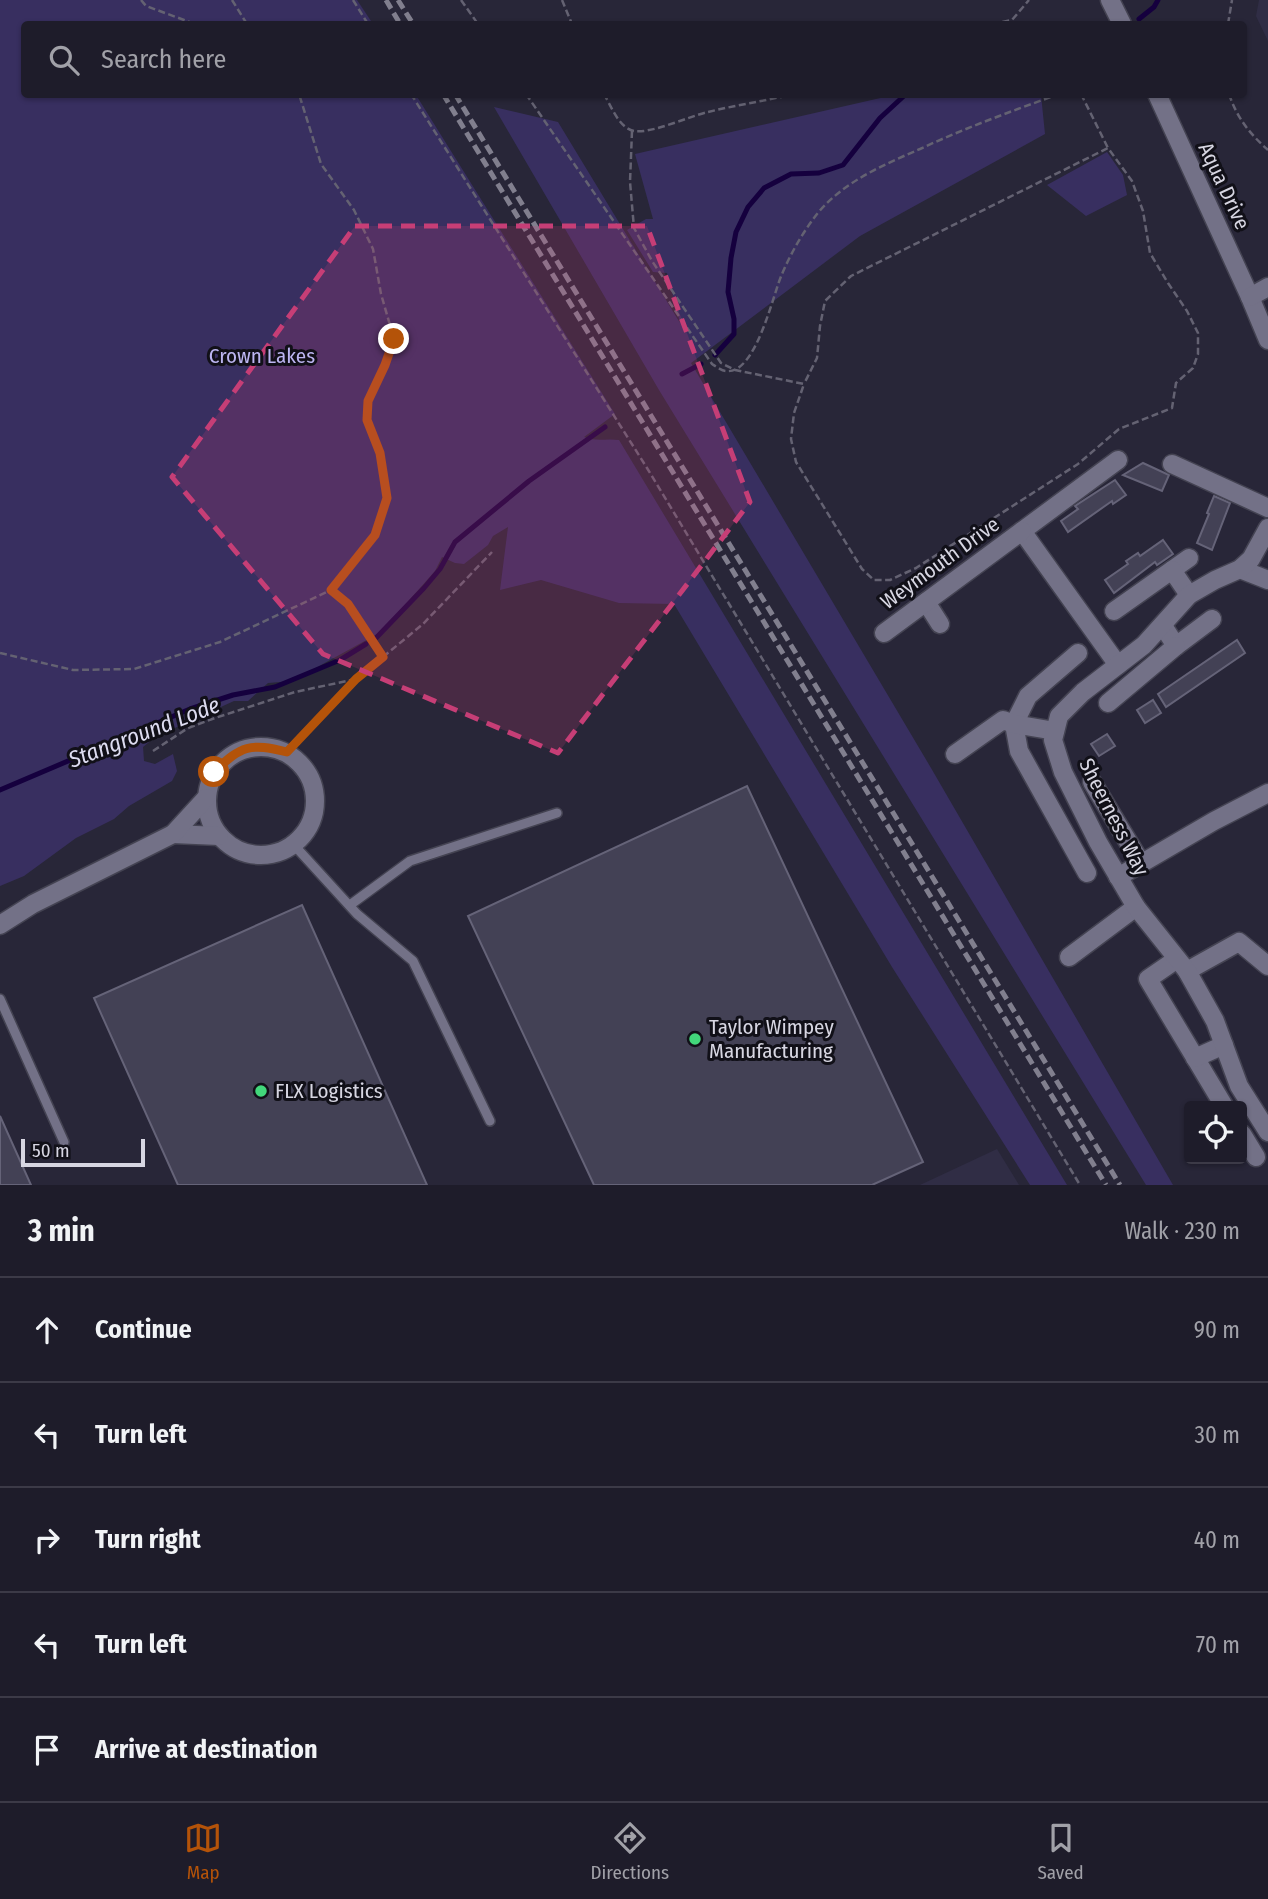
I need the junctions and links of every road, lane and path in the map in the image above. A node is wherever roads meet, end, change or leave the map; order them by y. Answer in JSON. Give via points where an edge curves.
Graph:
{"nodes":[{"id":1,"x":141,"y":0,"type":"edge"},
{"id":2,"x":232,"y":0,"type":"edge"},
{"id":3,"x":353,"y":0,"type":"edge"},
{"id":4,"x":461,"y":0,"type":"edge"},
{"id":5,"x":562,"y":0,"type":"edge"},
{"id":6,"x":1029,"y":0,"type":"edge"},
{"id":7,"x":1110,"y":0,"type":"edge"},
{"id":8,"x":1232,"y":0,"type":"edge"},
{"id":9,"x":187,"y":21,"type":"edge"},
{"id":10,"x":245,"y":21,"type":"edge"},
{"id":11,"x":366,"y":21,"type":"edge"},
{"id":12,"x":476,"y":21,"type":"edge"},
{"id":13,"x":571,"y":21,"type":"edge"},
{"id":14,"x":1007,"y":21,"type":"edge"},
{"id":15,"x":1120,"y":21,"type":"edge"},
{"id":16,"x":1228,"y":21,"type":"edge"},
{"id":17,"x":300,"y":98,"type":"edge"},
{"id":18,"x":414,"y":98,"type":"edge"},
{"id":19,"x":529,"y":98,"type":"edge"},
{"id":20,"x":606,"y":98,"type":"edge"},
{"id":21,"x":778,"y":98,"type":"edge"},
{"id":22,"x":1048,"y":98,"type":"edge"},
{"id":23,"x":1084,"y":98,"type":"edge"},
{"id":24,"x":1159,"y":98,"type":"edge"},
{"id":25,"x":1230,"y":98,"type":"edge"},
{"id":26,"x":632,"y":131,"type":"junction"},
{"id":27,"x":1108,"y":148,"type":"junction"},
{"id":28,"x":1268,"y":150,"type":"edge"},
{"id":29,"x":1268,"y":287,"type":"edge"},
{"id":30,"x":1250,"y":297,"type":"junction"},
{"id":31,"x":1268,"y":340,"type":"edge"},
{"id":32,"x":734,"y":370,"type":"junction"},
{"id":33,"x":804,"y":384,"type":"junction"},
{"id":34,"x":1118,"y":460,"type":"dead end"},
{"id":35,"x":1172,"y":464,"type":"dead end"},
{"id":36,"x":1268,"y":508,"type":"edge"},
{"id":37,"x":1268,"y":528,"type":"edge"},
{"id":38,"x":1023,"y":531,"type":"junction"},
{"id":39,"x":492,"y":552,"type":"dead end"},
{"id":40,"x":1189,"y":558,"type":"dead end"},
{"id":41,"x":1240,"y":569,"type":"junction"},
{"id":42,"x":1172,"y":570,"type":"junction"},
{"id":43,"x":1268,"y":580,"type":"edge"},
{"id":44,"x":331,"y":590,"type":"junction"},
{"id":45,"x":1189,"y":595,"type":"junction"},
{"id":46,"x":926,"y":602,"type":"junction"},
{"id":47,"x":1114,"y":611,"type":"dead end"},
{"id":48,"x":1212,"y":619,"type":"dead end"},
{"id":49,"x":940,"y":624,"type":"dead end"},
{"id":50,"x":1163,"y":626,"type":"junction"},
{"id":51,"x":884,"y":633,"type":"dead end"},
{"id":52,"x":1176,"y":646,"type":"junction"},
{"id":53,"x":0,"y":653,"type":"edge"},
{"id":54,"x":1077,"y":653,"type":"dead end"},
{"id":55,"x":383,"y":657,"type":"junction"},
{"id":56,"x":1118,"y":665,"type":"junction"},
{"id":57,"x":356,"y":679,"type":"junction"},
{"id":58,"x":1108,"y":703,"type":"dead end"},
{"id":59,"x":1014,"y":724,"type":"junction"},
{"id":60,"x":1055,"y":730,"type":"junction"},
{"id":61,"x":153,"y":751,"type":"dead end"},
{"id":62,"x":287,"y":752,"type":"junction"},
{"id":63,"x":955,"y":754,"type":"dead end"},
{"id":64,"x":1091,"y":782,"type":"dead end"},
{"id":65,"x":1268,"y":793,"type":"edge"},
{"id":66,"x":206,"y":798,"type":"junction"},
{"id":67,"x":557,"y":813,"type":"dead end"},
{"id":68,"x":173,"y":834,"type":"junction"},
{"id":69,"x":219,"y":836,"type":"junction"},
{"id":70,"x":294,"y":845,"type":"junction"},
{"id":71,"x":1141,"y":863,"type":"junction"},
{"id":72,"x":1087,"y":873,"type":"dead end"},
{"id":73,"x":1118,"y":877,"type":"junction"},
{"id":74,"x":350,"y":905,"type":"junction"},
{"id":75,"x":1136,"y":907,"type":"junction"},
{"id":76,"x":0,"y":925,"type":"edge"},
{"id":77,"x":1069,"y":957,"type":"dead end"},
{"id":78,"x":1182,"y":965,"type":"junction"},
{"id":79,"x":1268,"y":966,"type":"edge"},
{"id":80,"x":0,"y":999,"type":"edge"},
{"id":81,"x":1224,"y":1045,"type":"junction"},
{"id":82,"x":1195,"y":1058,"type":"junction"},
{"id":83,"x":1221,"y":1101,"type":"edge"},
{"id":84,"x":490,"y":1121,"type":"dead end"},
{"id":85,"x":1267,"y":1129,"type":"edge"},
{"id":86,"x":64,"y":1142,"type":"dead end"},
{"id":87,"x":1247,"y":1142,"type":"edge"},
{"id":88,"x":1256,"y":1157,"type":"dead end"},
{"id":89,"x":1080,"y":1185,"type":"edge"}],
"edges":[{"from":1,"to":9,"type":"path"},
{"from":2,"to":10,"type":"path"},
{"from":3,"to":11,"type":"path"},
{"from":4,"to":12,"type":"path"},
{"from":5,"to":13,"type":"path"},
{"from":6,"to":14,"type":"path"},
{"from":7,"to":15,"type":"street"},
{"from":8,"to":16,"type":"path"},
{"from":17,"to":44,"type":"path","via":[[321,164],[354,210],[373,249],[394,339],[368,401],[367,420],[380,453],[387,498],[375,535]]},
{"from":18,"to":89,"type":"path","via":[[647,468]]},
{"from":19,"to":32,"type":"path","via":[[712,364]]},
{"from":20,"to":26,"type":"path","via":[[621,123]]},
{"from":21,"to":26,"type":"path"},
{"from":22,"to":32,"type":"path","via":[[952,134],[849,184],[818,213],[796,246],[748,359]]},
{"from":23,"to":27,"type":"path"},
{"from":24,"to":30,"type":"street","name":"Aqua Drive"},
{"from":25,"to":28,"type":"path","via":[[1243,125]]},
{"from":26,"to":32,"type":"path","via":[[634,228],[721,363]]},
{"from":27,"to":33,"type":"path","via":[[851,276],[825,301],[817,358]]},
{"from":27,"to":33,"type":"path","via":[[1132,181],[1150,253],[1198,333],[1196,361],[1175,383],[1172,408],[1119,429],[1078,464],[916,568],[890,580],[874,580],[862,569],[796,462],[791,439]]},
{"from":29,"to":30,"type":"street"},
{"from":30,"to":31,"type":"street"},
{"from":32,"to":33,"type":"path"},
{"from":34,"to":38,"type":"street","name":"Weymouth Drive"},
{"from":35,"to":36,"type":"street"},
{"from":37,"to":41,"type":"street"},
{"from":38,"to":46,"type":"street","name":"Weymouth Drive"},
{"from":38,"to":56,"type":"street","name":"Weymouth Drive"},
{"from":39,"to":55,"type":"path"},
{"from":40,"to":42,"type":"street"},
{"from":41,"to":43,"type":"street"},
{"from":41,"to":45,"type":"street"},
{"from":42,"to":45,"type":"street"},
{"from":42,"to":47,"type":"street"},
{"from":44,"to":53,"type":"path","via":[[220,642],[134,669],[73,670]]},
{"from":44,"to":55,"type":"path","via":[[348,604]]},
{"from":45,"to":50,"type":"street"},
{"from":46,"to":49,"type":"street"},
{"from":46,"to":51,"type":"street","name":"Weymouth Drive"},
{"from":48,"to":52,"type":"street"},
{"from":50,"to":52,"type":"street"},
{"from":50,"to":56,"type":"street"},
{"from":52,"to":58,"type":"street"},
{"from":54,"to":59,"type":"street","via":[[1028,696]]},
{"from":55,"to":57,"type":"path"},
{"from":56,"to":60,"type":"street","via":[[1059,716]]},
{"from":57,"to":61,"type":"path","via":[[295,692],[215,718],[188,728]]},
{"from":57,"to":62,"type":"path"},
{"from":59,"to":60,"type":"street"},
{"from":59,"to":63,"type":"street","via":[[1003,720]]},
{"from":59,"to":72,"type":"street","via":[[1019,751]]},
{"from":60,"to":73,"type":"street","name":"Sheerness Way","via":[[1053,740],[1062,772]]},
{"from":62,"to":66,"type":"street","via":[[260,746],[234,753],[214,772]]},
{"from":62,"to":70,"type":"street","via":[[307,771],[316,797],[311,824]]},
{"from":64,"to":71,"type":"street","name":"Sheerness Way"},
{"from":65,"to":71,"type":"street"},
{"from":66,"to":68,"type":"street"},
{"from":66,"to":69,"type":"street","via":[[209,818]]},
{"from":67,"to":74,"type":"lane","via":[[410,861]]},
{"from":68,"to":69,"type":"street"},
{"from":68,"to":76,"type":"street"},
{"from":69,"to":70,"type":"street","via":[[241,852],[268,855]]},
{"from":70,"to":74,"type":"lane"},
{"from":71,"to":73,"type":"street"},
{"from":73,"to":75,"type":"street","name":"Sheerness Way"},
{"from":74,"to":84,"type":"lane","via":[[413,961]]},
{"from":75,"to":77,"type":"street","name":"Sheerness Way"},
{"from":75,"to":78,"type":"street","name":"Sheerness Way"},
{"from":78,"to":79,"type":"street","via":[[1239,942]]},
{"from":78,"to":81,"type":"street","name":"Sheerness Way"},
{"from":78,"to":82,"type":"street","via":[[1148,979]]},
{"from":80,"to":86,"type":"lane"},
{"from":81,"to":82,"type":"street"},
{"from":81,"to":85,"type":"street","name":"Sheerness Way","via":[[1239,1086]]},
{"from":82,"to":83,"type":"street"},
{"from":87,"to":88,"type":"street"}]}
